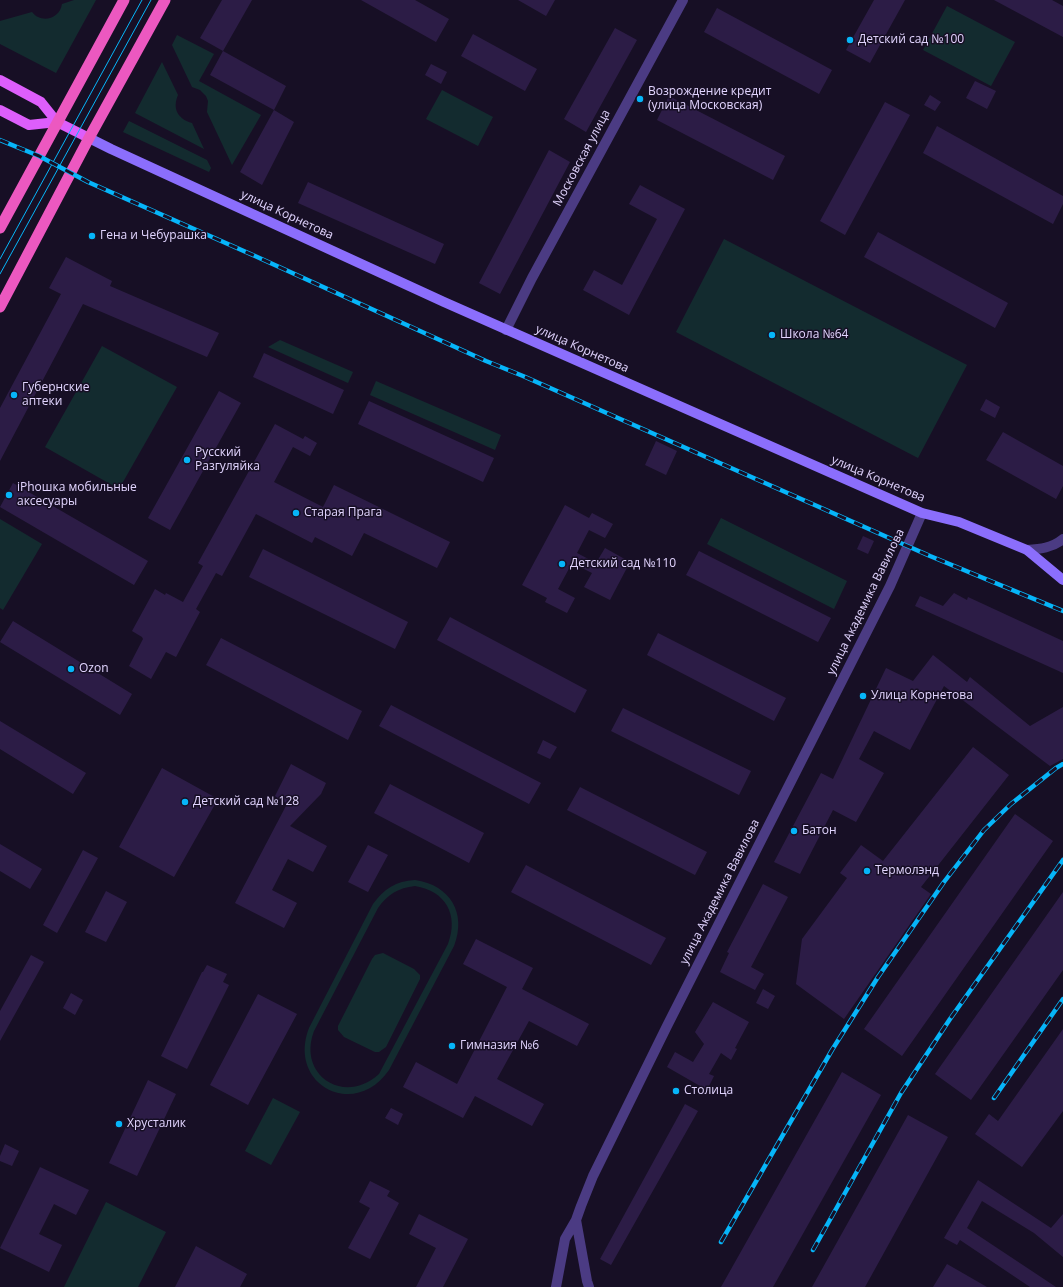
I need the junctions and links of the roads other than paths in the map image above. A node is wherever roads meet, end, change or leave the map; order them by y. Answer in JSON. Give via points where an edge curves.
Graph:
{"nodes":[{"id":1,"x":124,"y":0,"type":"edge"},
{"id":2,"x":165,"y":0,"type":"edge"},
{"id":3,"x":683,"y":0,"type":"edge"},
{"id":4,"x":0,"y":80,"type":"edge"},
{"id":5,"x":0,"y":110,"type":"edge"},
{"id":6,"x":57,"y":122,"type":"junction"},
{"id":7,"x":89,"y":138,"type":"junction"},
{"id":8,"x":0,"y":228,"type":"edge"},
{"id":9,"x":0,"y":307,"type":"edge"},
{"id":10,"x":506,"y":330,"type":"junction"},
{"id":11,"x":922,"y":513,"type":"junction"},
{"id":12,"x":1063,"y":539,"type":"edge"},
{"id":13,"x":1027,"y":550,"type":"junction"},
{"id":14,"x":1063,"y":580,"type":"edge"},
{"id":15,"x":576,"y":1220,"type":"junction"},
{"id":16,"x":556,"y":1287,"type":"edge"},
{"id":17,"x":589,"y":1287,"type":"edge"}],
"edges":[{"from":1,"to":6,"type":"highway"},
{"from":2,"to":7,"type":"highway"},
{"from":3,"to":10,"type":"street","name":"Московская улица"},
{"from":4,"to":6,"type":"main road","via":[[41,102]]},
{"from":5,"to":6,"type":"main road","via":[[29,126]]},
{"from":6,"to":7,"type":"main road"},
{"from":6,"to":8,"type":"highway"},
{"from":7,"to":9,"type":"highway"},
{"from":7,"to":10,"type":"main road","name":"улица Корнетова"},
{"from":10,"to":11,"type":"main road","name":"улица Корнетова"},
{"from":11,"to":13,"type":"main road","name":"улица Корнетова","via":[[959,522]]},
{"from":11,"to":15,"type":"street","name":"улица Академика Вавилова","via":[[890,586],[614,1133],[593,1176]]},
{"from":12,"to":13,"type":"street","via":[[1043,549]]},
{"from":13,"to":14,"type":"main road","name":"улица Корнетова"},
{"from":15,"to":16,"type":"street","name":"улица Академика Вавилова","via":[[565,1239]]},
{"from":15,"to":17,"type":"street"}]}
